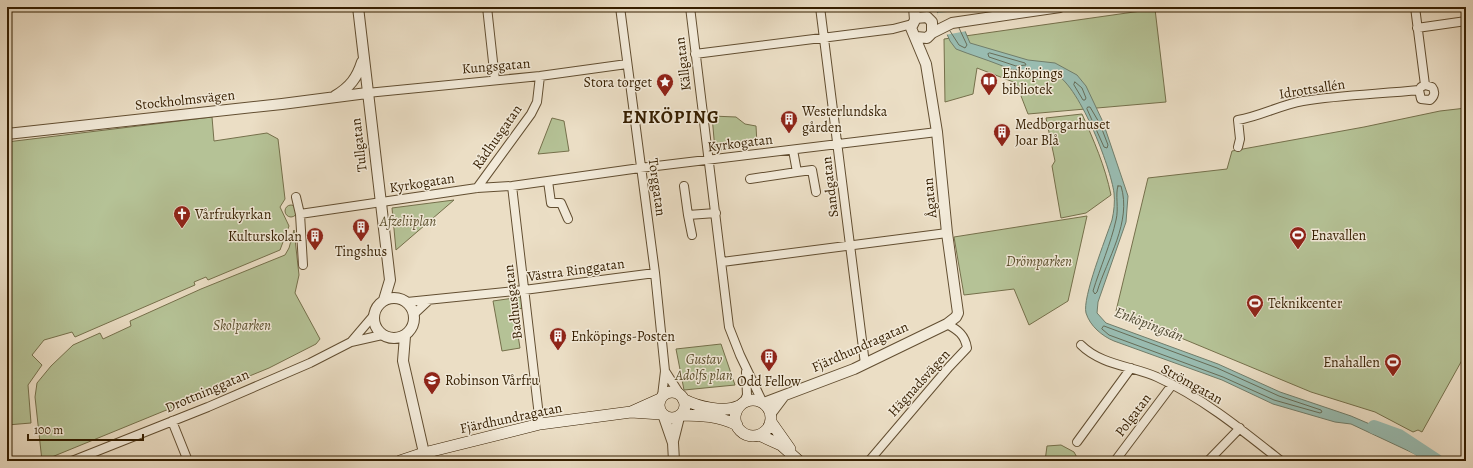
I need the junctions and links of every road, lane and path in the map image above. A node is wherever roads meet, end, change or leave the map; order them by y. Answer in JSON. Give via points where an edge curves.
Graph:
{"nodes":[{"id":1,"x":358,"y":7,"type":"edge"},
{"id":2,"x":487,"y":7,"type":"edge"},
{"id":3,"x":620,"y":7,"type":"edge"},
{"id":4,"x":690,"y":7,"type":"edge"},
{"id":5,"x":820,"y":7,"type":"edge"},
{"id":6,"x":914,"y":7,"type":"edge"},
{"id":7,"x":922,"y":7,"type":"edge"},
{"id":8,"x":1060,"y":7,"type":"edge"},
{"id":9,"x":1415,"y":7,"type":"edge"},
{"id":10,"x":1045,"y":8,"type":"edge"},
{"id":11,"x":934,"y":21,"type":"junction"},
{"id":12,"x":1466,"y":21,"type":"edge"},
{"id":13,"x":914,"y":28,"type":"junction"},
{"id":14,"x":1417,"y":28,"type":"junction"},
{"id":15,"x":931,"y":35,"type":"junction"},
{"id":16,"x":824,"y":37,"type":"junction"},
{"id":17,"x":695,"y":54,"type":"junction"},
{"id":18,"x":363,"y":58,"type":"junction"},
{"id":19,"x":627,"y":64,"type":"junction"},
{"id":20,"x":926,"y":64,"type":"junction"},
{"id":21,"x":540,"y":76,"type":"junction"},
{"id":22,"x":495,"y":80,"type":"junction"},
{"id":23,"x":367,"y":93,"type":"junction"},
{"id":24,"x":332,"y":98,"type":"junction"},
{"id":25,"x":937,"y":132,"type":"junction"},
{"id":26,"x":7,"y":134,"type":"edge"},
{"id":27,"x":838,"y":144,"type":"junction"},
{"id":28,"x":1238,"y":147,"type":"dead end"},
{"id":29,"x":793,"y":150,"type":"junction"},
{"id":30,"x":709,"y":160,"type":"junction"},
{"id":31,"x":640,"y":168,"type":"junction"},
{"id":32,"x":796,"y":172,"type":"junction"},
{"id":33,"x":750,"y":179,"type":"dead end"},
{"id":34,"x":548,"y":181,"type":"junction"},
{"id":35,"x":512,"y":186,"type":"junction"},
{"id":36,"x":684,"y":186,"type":"dead end"},
{"id":37,"x":477,"y":188,"type":"junction"},
{"id":38,"x":816,"y":192,"type":"dead end"},
{"id":39,"x":296,"y":197,"type":"dead end"},
{"id":40,"x":380,"y":202,"type":"junction"},
{"id":41,"x":716,"y":213,"type":"junction"},
{"id":42,"x":300,"y":214,"type":"junction"},
{"id":43,"x":688,"y":215,"type":"junction"},
{"id":44,"x":568,"y":219,"type":"dead end"},
{"id":45,"x":947,"y":233,"type":"junction"},
{"id":46,"x":692,"y":234,"type":"dead end"},
{"id":47,"x":850,"y":246,"type":"junction"},
{"id":48,"x":722,"y":262,"type":"junction"},
{"id":49,"x":303,"y":265,"type":"dead end"},
{"id":50,"x":655,"y":273,"type":"junction"},
{"id":51,"x":390,"y":280,"type":"junction"},
{"id":52,"x":524,"y":290,"type":"junction"},
{"id":53,"x":384,"y":300,"type":"junction"},
{"id":54,"x":404,"y":300,"type":"junction"},
{"id":55,"x":429,"y":300,"type":"junction"},
{"id":56,"x":414,"y":314,"type":"junction"},
{"id":57,"x":374,"y":315,"type":"junction"},
{"id":58,"x":947,"y":324,"type":"junction"},
{"id":59,"x":386,"y":336,"type":"junction"},
{"id":60,"x":404,"y":336,"type":"junction"},
{"id":61,"x":351,"y":342,"type":"junction"},
{"id":62,"x":1081,"y":345,"type":"dead end"},
{"id":63,"x":403,"y":360,"type":"junction"},
{"id":64,"x":865,"y":364,"type":"junction"},
{"id":65,"x":746,"y":367,"type":"junction"},
{"id":66,"x":1131,"y":368,"type":"junction"},
{"id":67,"x":665,"y":371,"type":"junction"},
{"id":68,"x":1172,"y":385,"type":"junction"},
{"id":69,"x":784,"y":396,"type":"junction"},
{"id":70,"x":682,"y":397,"type":"junction"},
{"id":71,"x":661,"y":398,"type":"junction"},
{"id":72,"x":763,"y":402,"type":"junction"},
{"id":73,"x":741,"y":404,"type":"junction"},
{"id":74,"x":631,"y":412,"type":"junction"},
{"id":75,"x":663,"y":415,"type":"junction"},
{"id":76,"x":539,"y":416,"type":"dead end"},
{"id":77,"x":680,"y":416,"type":"junction"},
{"id":78,"x":771,"y":417,"type":"junction"},
{"id":79,"x":172,"y":421,"type":"junction"},
{"id":80,"x":737,"y":425,"type":"junction"},
{"id":81,"x":1240,"y":428,"type":"junction"},
{"id":82,"x":760,"y":435,"type":"junction"},
{"id":83,"x":1077,"y":442,"type":"dead end"},
{"id":84,"x":673,"y":443,"type":"junction"},
{"id":85,"x":425,"y":457,"type":"edge"},
{"id":86,"x":797,"y":459,"type":"edge"},
{"id":87,"x":72,"y":461,"type":"edge"},
{"id":88,"x":188,"y":461,"type":"edge"},
{"id":89,"x":400,"y":461,"type":"edge"},
{"id":90,"x":674,"y":461,"type":"edge"},
{"id":91,"x":869,"y":461,"type":"edge"},
{"id":92,"x":1114,"y":461,"type":"edge"},
{"id":93,"x":1208,"y":461,"type":"edge"},
{"id":94,"x":1281,"y":461,"type":"edge"}],
"edges":[{"from":1,"to":18,"type":"street","name":"Tullgatan"},
{"from":2,"to":22,"type":"street"},
{"from":3,"to":19,"type":"street","name":"Torggatan"},
{"from":4,"to":17,"type":"street","name":"Källgatan"},
{"from":5,"to":16,"type":"street","name":"Sandgatan"},
{"from":6,"to":13,"type":"street","name":"Ågatan"},
{"from":7,"to":11,"type":"street","name":"Ågatan"},
{"from":8,"to":10,"type":"street"},
{"from":9,"to":14,"type":"street","name":"Idrottsallén"},
{"from":10,"to":11,"type":"street","via":[[952,22]]},
{"from":11,"to":13,"type":"street","via":[[920,17]]},
{"from":11,"to":15,"type":"street","name":"Ågatan"},
{"from":12,"to":14,"type":"street"},
{"from":13,"to":15,"type":"street","via":[[923,39]]},
{"from":13,"to":16,"type":"street"},
{"from":13,"to":20,"type":"street","name":"Ågatan"},
{"from":14,"to":28,"type":"street","name":"Idrottsallén","via":[[1422,88],[1284,105],[1264,114],[1238,120]]},
{"from":15,"to":20,"type":"street","name":"Ågatan"},
{"from":16,"to":17,"type":"street"},
{"from":16,"to":27,"type":"street","name":"Sandgatan"},
{"from":17,"to":30,"type":"street","name":"Källgatan"},
{"from":18,"to":23,"type":"street","name":"Tullgatan"},
{"from":18,"to":24,"type":"street","via":[[356,79]]},
{"from":19,"to":21,"type":"street","name":"Kungsgatan"},
{"from":19,"to":31,"type":"street","name":"Torggatan"},
{"from":20,"to":25,"type":"street","name":"Ågatan"},
{"from":21,"to":22,"type":"street","name":"Kungsgatan"},
{"from":21,"to":37,"type":"street","name":"Rådhusgatan","via":[[537,102],[531,114]]},
{"from":22,"to":23,"type":"street","name":"Kungsgatan"},
{"from":23,"to":24,"type":"street","name":"Stockholmsvägen"},
{"from":23,"to":40,"type":"street","name":"Tullgatan"},
{"from":24,"to":26,"type":"street","name":"Stockholmsvägen"},
{"from":25,"to":27,"type":"street","name":"Kyrkogatan"},
{"from":25,"to":45,"type":"street","name":"Ågatan"},
{"from":27,"to":29,"type":"street","name":"Kyrkogatan"},
{"from":27,"to":47,"type":"street","name":"Sandgatan"},
{"from":29,"to":30,"type":"street","name":"Kyrkogatan"},
{"from":29,"to":32,"type":"street","name":"Kyrkogatan"},
{"from":30,"to":31,"type":"street","name":"Kyrkogatan"},
{"from":30,"to":41,"type":"street","name":"Källgatan"},
{"from":31,"to":34,"type":"street","name":"Kyrkogatan"},
{"from":31,"to":50,"type":"street","name":"Torggatan"},
{"from":32,"to":33,"type":"street"},
{"from":32,"to":38,"type":"street","via":[[812,170]]},
{"from":34,"to":35,"type":"street","name":"Kyrkogatan"},
{"from":34,"to":44,"type":"street","via":[[551,203],[561,203]]},
{"from":35,"to":37,"type":"street","name":"Kyrkogatan"},
{"from":35,"to":52,"type":"street","name":"Badhusgatan"},
{"from":36,"to":43,"type":"street"},
{"from":37,"to":40,"type":"street","name":"Kyrkogatan"},
{"from":39,"to":42,"type":"street"},
{"from":40,"to":42,"type":"street","name":"Kyrkogatan"},
{"from":40,"to":51,"type":"street","name":"Tullgatan"},
{"from":41,"to":43,"type":"street"},
{"from":41,"to":48,"type":"street","name":"Källgatan"},
{"from":42,"to":49,"type":"street"},
{"from":43,"to":46,"type":"street"},
{"from":45,"to":47,"type":"street"},
{"from":45,"to":58,"type":"street","name":"Ågatan","via":[[958,313]]},
{"from":47,"to":48,"type":"street"},
{"from":47,"to":64,"type":"street","name":"Sandgatan"},
{"from":48,"to":65,"type":"street","name":"Källgatan","via":[[730,327]]},
{"from":50,"to":52,"type":"street","name":"Västra Ringgatan"},
{"from":50,"to":67,"type":"street","name":"Torggatan"},
{"from":51,"to":53,"type":"street","name":"Tullgatan"},
{"from":51,"to":54,"type":"street","name":"Tullgatan"},
{"from":52,"to":55,"type":"street","name":"Västra Ringgatan"},
{"from":52,"to":76,"type":"street","name":"Badhusgatan"},
{"from":53,"to":54,"type":"street"},
{"from":53,"to":57,"type":"street","name":"Drottninggatan"},
{"from":54,"to":55,"type":"street","name":"Västra Ringgatan"},
{"from":54,"to":56,"type":"street"},
{"from":55,"to":56,"type":"street"},
{"from":56,"to":60,"type":"street","via":[[412,328]]},
{"from":57,"to":59,"type":"street","via":[[374,323]]},
{"from":57,"to":61,"type":"street","name":"Drottninggatan"},
{"from":58,"to":64,"type":"street","name":"Fjärdhundragatan"},
{"from":58,"to":91,"type":"street","name":"Hägnadsvägen","via":[[962,334],[967,348]]},
{"from":59,"to":60,"type":"street","name":"Drottninggatan"},
{"from":59,"to":61,"type":"street","name":"Drottninggatan"},
{"from":59,"to":63,"type":"street"},
{"from":60,"to":63,"type":"street"},
{"from":61,"to":79,"type":"street","name":"Drottninggatan","via":[[302,366]]},
{"from":62,"to":66,"type":"street","name":"Strömgatan","via":[[1100,359]]},
{"from":63,"to":85,"type":"street"},
{"from":64,"to":69,"type":"street","name":"Fjärdhundragatan"},
{"from":65,"to":72,"type":"street","name":"Källgatan"},
{"from":65,"to":73,"type":"street","name":"Källgatan","via":[[747,395]]},
{"from":66,"to":68,"type":"street","name":"Strömgatan"},
{"from":66,"to":83,"type":"street"},
{"from":67,"to":70,"type":"street","name":"Torggatan"},
{"from":67,"to":71,"type":"street","name":"Torggatan"},
{"from":68,"to":81,"type":"street","name":"Strömgatan","via":[[1198,399]]},
{"from":68,"to":92,"type":"street","name":"Polgatan"},
{"from":69,"to":72,"type":"street","name":"Fjärdhundragatan"},
{"from":69,"to":78,"type":"street"},
{"from":70,"to":71,"type":"main road","via":[[674,392]]},
{"from":70,"to":73,"type":"main road","via":[[693,403],[726,410]]},
{"from":70,"to":77,"type":"main road","via":[[684,410]]},
{"from":71,"to":74,"type":"main road","name":"Fjärdhundragatan"},
{"from":71,"to":75,"type":"main road","via":[[658,407]]},
{"from":72,"to":73,"type":"main road","via":[[756,399]]},
{"from":72,"to":78,"type":"main road"},
{"from":73,"to":80,"type":"main road","via":[[736,412]]},
{"from":74,"to":75,"type":"main road","name":"Fjärdhundragatan"},
{"from":74,"to":85,"type":"main road","name":"Fjärdhundragatan","via":[[540,424]]},
{"from":75,"to":77,"type":"main road","via":[[672,419]]},
{"from":75,"to":84,"type":"street"},
{"from":77,"to":80,"type":"main road","via":[[705,415]]},
{"from":77,"to":84,"type":"street"},
{"from":78,"to":82,"type":"main road","via":[[769,427]]},
{"from":78,"to":86,"type":"main road"},
{"from":79,"to":87,"type":"street","name":"Drottninggatan"},
{"from":79,"to":88,"type":"street"},
{"from":80,"to":82,"type":"main road","via":[[744,433]]},
{"from":81,"to":93,"type":"street"},
{"from":81,"to":94,"type":"street","name":"Strömgatan"},
{"from":82,"to":86,"type":"main road","via":[[781,445]]},
{"from":84,"to":90,"type":"street"},
{"from":85,"to":89,"type":"main road","name":"Fjärdhundragatan"}]}
